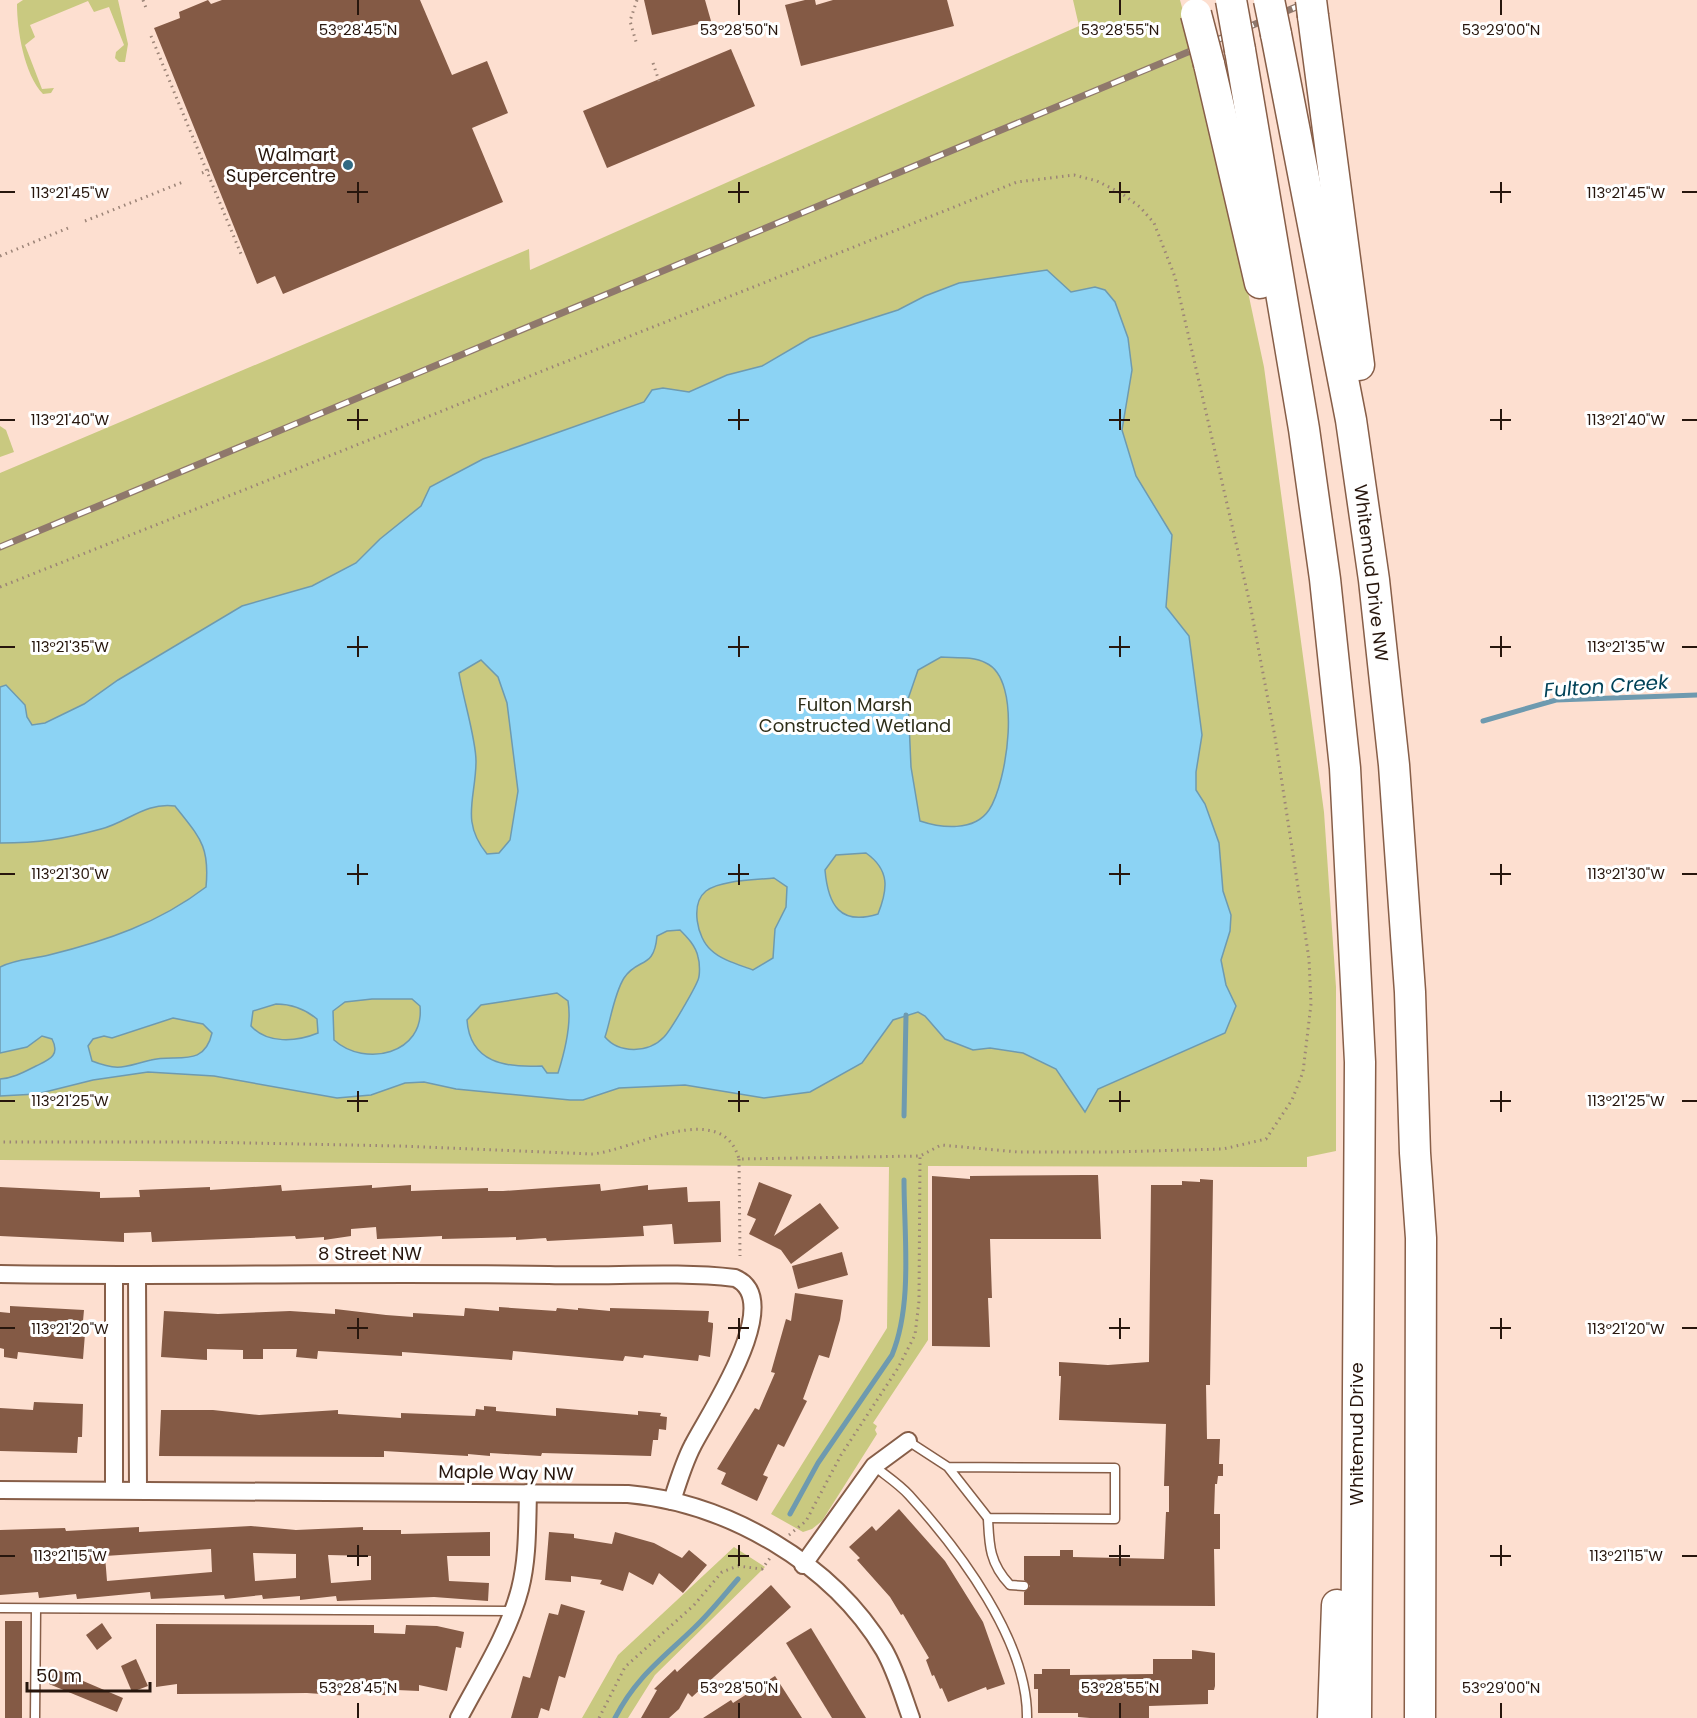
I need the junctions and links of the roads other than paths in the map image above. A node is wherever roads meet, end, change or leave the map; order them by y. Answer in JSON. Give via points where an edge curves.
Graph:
{"nodes":[{"id":1,"x":1231,"y":0,"type":"edge"},
{"id":2,"x":1269,"y":0,"type":"edge"},
{"id":3,"x":1194,"y":7,"type":"edge"},
{"id":4,"x":1312,"y":8,"type":"edge"},
{"id":5,"x":1325,"y":579,"type":"junction"},
{"id":6,"x":1374,"y":580,"type":"junction"},
{"id":7,"x":1358,"y":1215,"type":"junction"},
{"id":8,"x":0,"y":1274,"type":"edge"},
{"id":9,"x":114,"y":1276,"type":"junction"},
{"id":10,"x":137,"y":1276,"type":"junction"},
{"id":11,"x":1422,"y":1402,"type":"junction"},
{"id":12,"x":908,"y":1441,"type":"joint"},
{"id":13,"x":874,"y":1466,"type":"junction"},
{"id":14,"x":948,"y":1467,"type":"junction"},
{"id":15,"x":114,"y":1489,"type":"junction"},
{"id":16,"x":138,"y":1489,"type":"junction"},
{"id":17,"x":0,"y":1490,"type":"edge"},
{"id":18,"x":528,"y":1493,"type":"junction"},
{"id":19,"x":672,"y":1501,"type":"junction"},
{"id":20,"x":988,"y":1518,"type":"junction"},
{"id":21,"x":803,"y":1565,"type":"junction"},
{"id":22,"x":1024,"y":1586,"type":"dead end"},
{"id":23,"x":0,"y":1608,"type":"edge"},
{"id":24,"x":36,"y":1609,"type":"junction"},
{"id":25,"x":513,"y":1611,"type":"junction"},
{"id":26,"x":35,"y":1718,"type":"edge"},
{"id":27,"x":459,"y":1718,"type":"edge"},
{"id":28,"x":911,"y":1718,"type":"edge"},
{"id":29,"x":1027,"y":1718,"type":"edge"},
{"id":30,"x":1333,"y":1718,"type":"edge"},
{"id":31,"x":1356,"y":1718,"type":"edge"},
{"id":32,"x":1420,"y":1718,"type":"edge"},
{"id":33,"x":1437,"y":1718,"type":"edge"}],
"edges":[{"from":1,"to":5,"type":"highway","bridge":true,"via":[[1302,417]]},
{"from":2,"to":6,"type":"highway","name":"Whitemud Drive NW","bridge":true,"via":[[1351,420]]},
{"from":3,"to":5,"type":"highway","bridge":true,"via":[[1234,166]]},
{"from":4,"to":6,"type":"highway","via":[[1361,383]]},
{"from":5,"to":7,"type":"highway","name":"Whitemud Drive","via":[[1350,843],[1359,1020]]},
{"from":6,"to":11,"type":"highway","name":"Whitemud Drive NW","via":[[1394,765],[1410,992],[1421,1238]]},
{"from":7,"to":30,"type":"highway"},
{"from":7,"to":31,"type":"highway","name":"Whitemud Drive"},
{"from":8,"to":9,"type":"street","name":"8 Street NW"},
{"from":9,"to":10,"type":"street","name":"8 Street NW"},
{"from":9,"to":15,"type":"street"},
{"from":10,"to":16,"type":"street"},
{"from":10,"to":19,"type":"street","name":"8 Street NW","via":[[623,1274],[740,1280],[752,1297],[750,1331],[693,1444]]},
{"from":11,"to":32,"type":"highway"},
{"from":11,"to":33,"type":"highway","via":[[1434,1558]]},
{"from":12,"to":13,"type":"street"},
{"from":12,"to":14,"type":"lane"},
{"from":13,"to":21,"type":"street"},
{"from":13,"to":29,"type":"lane","via":[[908,1493],[993,1610],[1015,1655],[1026,1692]]},
{"from":14,"to":20,"type":"lane"},
{"from":14,"to":20,"type":"lane","via":[[1115,1468],[1115,1519]]},
{"from":15,"to":16,"type":"street","name":"Maple Way NW"},
{"from":15,"to":17,"type":"street","name":"Maple Way NW"},
{"from":16,"to":18,"type":"street","name":"Maple Way NW"},
{"from":18,"to":19,"type":"street","name":"Maple Way NW","via":[[628,1494]]},
{"from":18,"to":25,"type":"street","via":[[524,1567]]},
{"from":19,"to":21,"type":"street","name":"Maple Way NW","via":[[734,1521],[779,1546]]},
{"from":20,"to":22,"type":"lane","via":[[990,1554],[998,1572],[1010,1585]]},
{"from":21,"to":28,"type":"street","name":"Maple Way NW","via":[[841,1596],[866,1624],[885,1652]]},
{"from":23,"to":24,"type":"lane"},
{"from":24,"to":25,"type":"lane"},
{"from":24,"to":26,"type":"lane"},
{"from":25,"to":27,"type":"street"}]}
